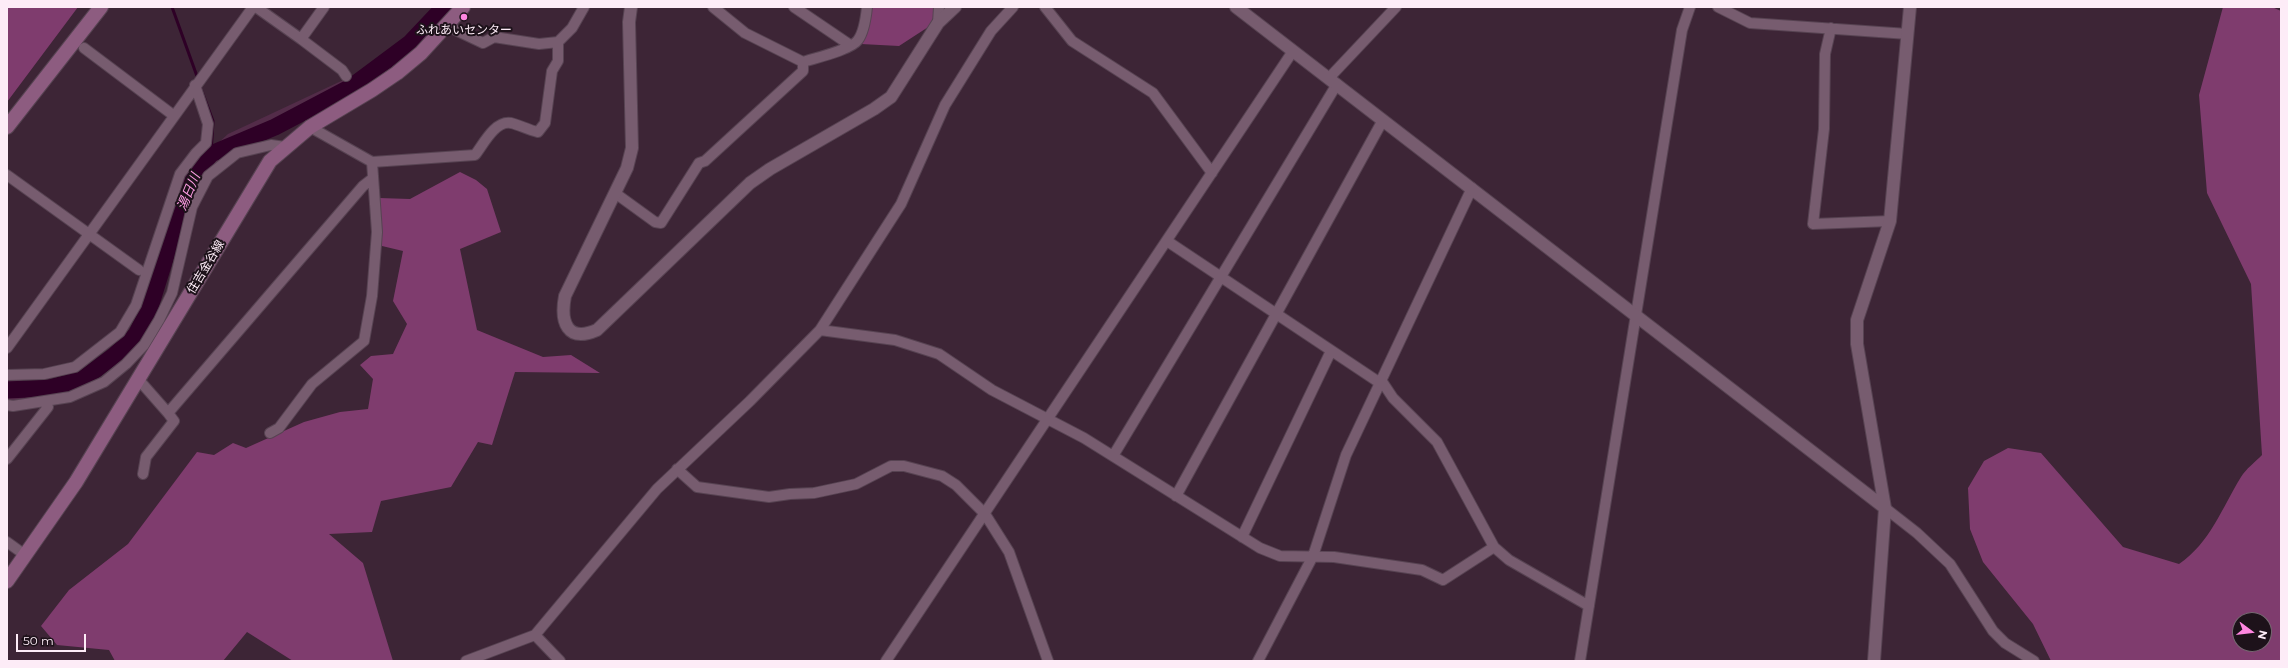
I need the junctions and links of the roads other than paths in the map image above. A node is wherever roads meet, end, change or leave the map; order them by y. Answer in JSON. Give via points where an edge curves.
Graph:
{"nodes":[{"id":1,"x":101,"y":7,"type":"edge"},
{"id":2,"x":254,"y":7,"type":"edge"},
{"id":3,"x":324,"y":7,"type":"edge"},
{"id":4,"x":463,"y":7,"type":"edge"},
{"id":5,"x":584,"y":7,"type":"edge"},
{"id":6,"x":631,"y":7,"type":"edge"},
{"id":7,"x":713,"y":7,"type":"edge"},
{"id":8,"x":794,"y":7,"type":"edge"},
{"id":9,"x":867,"y":7,"type":"edge"},
{"id":10,"x":939,"y":7,"type":"edge"},
{"id":11,"x":955,"y":7,"type":"edge"},
{"id":12,"x":1013,"y":7,"type":"edge"},
{"id":13,"x":1045,"y":7,"type":"edge"},
{"id":14,"x":1236,"y":7,"type":"edge"},
{"id":15,"x":1396,"y":7,"type":"edge"},
{"id":16,"x":1690,"y":7,"type":"edge"},
{"id":17,"x":1718,"y":7,"type":"edge"},
{"id":18,"x":1910,"y":7,"type":"edge"},
{"id":19,"x":938,"y":22,"type":"junction"},
{"id":20,"x":447,"y":26,"type":"junction"},
{"id":21,"x":1831,"y":28,"type":"junction"},
{"id":22,"x":1908,"y":34,"type":"junction"},
{"id":23,"x":301,"y":39,"type":"junction"},
{"id":24,"x":558,"y":42,"type":"junction"},
{"id":25,"x":850,"y":46,"type":"junction"},
{"id":26,"x":84,"y":48,"type":"dead end"},
{"id":27,"x":1293,"y":52,"type":"junction"},
{"id":28,"x":803,"y":62,"type":"junction"},
{"id":29,"x":346,"y":76,"type":"dead end"},
{"id":30,"x":1333,"y":81,"type":"junction"},
{"id":31,"x":198,"y":82,"type":"junction"},
{"id":32,"x":173,"y":116,"type":"junction"},
{"id":33,"x":1383,"y":120,"type":"junction"},
{"id":34,"x":7,"y":127,"type":"edge"},
{"id":35,"x":310,"y":127,"type":"junction"},
{"id":36,"x":285,"y":147,"type":"junction"},
{"id":37,"x":372,"y":162,"type":"junction"},
{"id":38,"x":1212,"y":173,"type":"junction"},
{"id":39,"x":7,"y":175,"type":"edge"},
{"id":40,"x":372,"y":179,"type":"junction"},
{"id":41,"x":1472,"y":188,"type":"junction"},
{"id":42,"x":615,"y":193,"type":"junction"},
{"id":43,"x":1890,"y":221,"type":"junction"},
{"id":44,"x":88,"y":234,"type":"junction"},
{"id":45,"x":1167,"y":241,"type":"junction"},
{"id":46,"x":139,"y":270,"type":"dead end"},
{"id":47,"x":1221,"y":277,"type":"junction"},
{"id":48,"x":1276,"y":314,"type":"junction"},
{"id":49,"x":1636,"y":314,"type":"junction"},
{"id":50,"x":820,"y":330,"type":"junction"},
{"id":51,"x":7,"y":348,"type":"edge"},
{"id":52,"x":1331,"y":351,"type":"junction"},
{"id":53,"x":7,"y":375,"type":"edge"},
{"id":54,"x":139,"y":380,"type":"junction"},
{"id":55,"x":1380,"y":382,"type":"junction"},
{"id":56,"x":7,"y":405,"type":"edge"},
{"id":57,"x":48,"y":407,"type":"dead end"},
{"id":58,"x":168,"y":413,"type":"junction"},
{"id":59,"x":1049,"y":420,"type":"junction"},
{"id":60,"x":270,"y":433,"type":"dead end"},
{"id":61,"x":1113,"y":456,"type":"junction"},
{"id":62,"x":7,"y":459,"type":"edge"},
{"id":63,"x":676,"y":469,"type":"junction"},
{"id":64,"x":143,"y":474,"type":"dead end"},
{"id":65,"x":1176,"y":496,"type":"junction"},
{"id":66,"x":1885,"y":508,"type":"junction"},
{"id":67,"x":985,"y":514,"type":"junction"},
{"id":68,"x":1242,"y":537,"type":"junction"},
{"id":69,"x":7,"y":542,"type":"edge"},
{"id":70,"x":1494,"y":547,"type":"junction"},
{"id":71,"x":25,"y":555,"type":"junction"},
{"id":72,"x":1313,"y":556,"type":"junction"},
{"id":73,"x":7,"y":581,"type":"edge"},
{"id":74,"x":1589,"y":606,"type":"junction"},
{"id":75,"x":535,"y":635,"type":"junction"},
{"id":76,"x":466,"y":661,"type":"edge"},
{"id":77,"x":560,"y":661,"type":"edge"},
{"id":78,"x":886,"y":661,"type":"edge"},
{"id":79,"x":1048,"y":661,"type":"edge"},
{"id":80,"x":1258,"y":661,"type":"edge"},
{"id":81,"x":1580,"y":661,"type":"edge"},
{"id":82,"x":1874,"y":661,"type":"edge"},
{"id":83,"x":2034,"y":661,"type":"edge"}],
"edges":[{"from":1,"to":34,"type":"main road"},
{"from":2,"to":23,"type":"street"},
{"from":2,"to":31,"type":"street"},
{"from":3,"to":23,"type":"street"},
{"from":4,"to":20,"type":"main road","name":"住吉金谷線"},
{"from":5,"to":24,"type":"street","via":[[572,28]]},
{"from":6,"to":42,"type":"street","via":[[629,22],[632,148],[627,168]]},
{"from":7,"to":28,"type":"street","via":[[745,33]]},
{"from":8,"to":25,"type":"street"},
{"from":9,"to":25,"type":"street","via":[[858,41]]},
{"from":10,"to":19,"type":"street"},
{"from":11,"to":19,"type":"street"},
{"from":12,"to":50,"type":"street","via":[[992,31],[945,105],[901,204]]},
{"from":13,"to":38,"type":"street","via":[[1072,41],[1153,93]]},
{"from":14,"to":27,"type":"street"},
{"from":15,"to":30,"type":"street"},
{"from":16,"to":49,"type":"street","via":[[1682,30]]},
{"from":17,"to":21,"type":"street","via":[[1750,24]]},
{"from":18,"to":22,"type":"street"},
{"from":19,"to":42,"type":"street","via":[[891,97],[750,183],[597,330],[585,336],[576,334],[568,329],[562,314],[565,296]]},
{"from":20,"to":24,"type":"street","via":[[483,42],[494,37],[539,44]]},
{"from":20,"to":35,"type":"main road","name":"住吉金谷線","via":[[397,73]]},
{"from":21,"to":22,"type":"street"},
{"from":21,"to":43,"type":"street","via":[[1825,54],[1824,129],[1813,224]]},
{"from":22,"to":43,"type":"street"},
{"from":23,"to":29,"type":"street","via":[[342,70]]},
{"from":24,"to":37,"type":"street","via":[[558,61],[552,71],[545,123],[538,132],[510,123],[501,125],[492,132],[475,155]]},
{"from":25,"to":28,"type":"street"},
{"from":26,"to":32,"type":"street"},
{"from":27,"to":30,"type":"street"},
{"from":27,"to":38,"type":"street"},
{"from":28,"to":42,"type":"street","via":[[803,71],[705,161],[699,163],[661,223],[655,222]]},
{"from":30,"to":33,"type":"street"},
{"from":30,"to":47,"type":"street"},
{"from":31,"to":32,"type":"street"},
{"from":31,"to":53,"type":"street","via":[[208,124],[206,143],[180,174],[136,305],[120,332],[75,367],[44,374]]},
{"from":32,"to":44,"type":"street"},
{"from":33,"to":41,"type":"street"},
{"from":33,"to":48,"type":"street"},
{"from":35,"to":36,"type":"main road","name":"住吉金谷線"},
{"from":35,"to":37,"type":"street"},
{"from":36,"to":54,"type":"main road","name":"住吉金谷線","via":[[256,182]]},
{"from":36,"to":56,"type":"street","via":[[272,145],[237,153],[208,176],[192,207],[172,293],[160,320],[144,345],[126,364],[104,382],[70,397]]},
{"from":37,"to":40,"type":"street"},
{"from":38,"to":45,"type":"street"},
{"from":39,"to":44,"type":"street"},
{"from":40,"to":58,"type":"street","via":[[363,186]]},
{"from":40,"to":60,"type":"street","via":[[377,232],[372,296],[364,341],[312,384],[279,428]]},
{"from":41,"to":49,"type":"street"},
{"from":41,"to":55,"type":"street"},
{"from":43,"to":66,"type":"street","via":[[1857,320],[1857,338]]},
{"from":44,"to":46,"type":"street"},
{"from":44,"to":51,"type":"street"},
{"from":45,"to":47,"type":"street"},
{"from":45,"to":59,"type":"street"},
{"from":47,"to":48,"type":"street"},
{"from":47,"to":61,"type":"street"},
{"from":48,"to":52,"type":"street"},
{"from":48,"to":65,"type":"street"},
{"from":49,"to":66,"type":"street"},
{"from":49,"to":74,"type":"street"},
{"from":50,"to":59,"type":"street","via":[[895,340],[939,354],[992,390]]},
{"from":50,"to":63,"type":"street","via":[[750,401]]},
{"from":52,"to":55,"type":"street"},
{"from":52,"to":68,"type":"street"},
{"from":54,"to":58,"type":"street"},
{"from":54,"to":71,"type":"main road","name":"住吉金谷線","via":[[76,482]]},
{"from":55,"to":70,"type":"street","via":[[1437,442]]},
{"from":55,"to":72,"type":"street","via":[[1346,455]]},
{"from":57,"to":62,"type":"street"},
{"from":58,"to":64,"type":"street","via":[[174,421],[146,457]]},
{"from":59,"to":61,"type":"street"},
{"from":59,"to":67,"type":"street"},
{"from":61,"to":65,"type":"street"},
{"from":63,"to":67,"type":"street","via":[[697,487],[769,498],[814,493],[856,484],[890,466],[904,466],[942,476],[956,485]]},
{"from":63,"to":75,"type":"street"},
{"from":65,"to":68,"type":"street"},
{"from":66,"to":82,"type":"street"},
{"from":66,"to":83,"type":"street","via":[[1950,564],[1993,631],[2005,643]]},
{"from":67,"to":78,"type":"street"},
{"from":67,"to":79,"type":"street","via":[[1009,552]]},
{"from":68,"to":72,"type":"street","via":[[1280,556]]},
{"from":69,"to":71,"type":"street"},
{"from":70,"to":72,"type":"street","via":[[1444,580],[1422,570]]},
{"from":70,"to":74,"type":"street","via":[[1509,560]]},
{"from":71,"to":73,"type":"main road","name":"住吉金谷線"},
{"from":72,"to":80,"type":"street"},
{"from":74,"to":81,"type":"street"},
{"from":75,"to":76,"type":"street"},
{"from":75,"to":77,"type":"street"}]}
